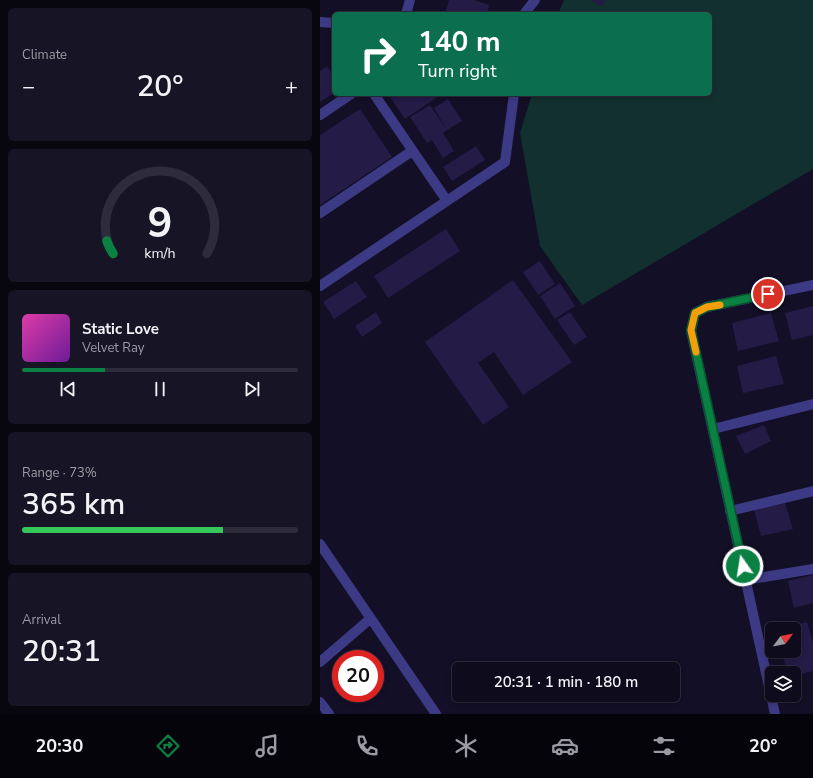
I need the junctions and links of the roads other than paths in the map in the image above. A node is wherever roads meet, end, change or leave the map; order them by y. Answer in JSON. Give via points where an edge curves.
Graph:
{"nodes":[{"id":1,"x":410,"y":0,"type":"edge"},
{"id":2,"x":535,"y":0,"type":"edge"},
{"id":3,"x":407,"y":12,"type":"edge"},
{"id":4,"x":526,"y":12,"type":"edge"},
{"id":5,"x":532,"y":12,"type":"edge"},
{"id":6,"x":320,"y":22,"type":"edge"},
{"id":7,"x":332,"y":23,"type":"edge"},
{"id":8,"x":348,"y":96,"type":"edge"},
{"id":9,"x":375,"y":96,"type":"edge"},
{"id":10,"x":514,"y":96,"type":"edge"},
{"id":11,"x":320,"y":115,"type":"edge"},
{"id":12,"x":412,"y":151,"type":"junction"},
{"id":13,"x":447,"y":201,"type":"junction"},
{"id":14,"x":320,"y":213,"type":"edge"},
{"id":15,"x":813,"y":285,"type":"edge"},
{"id":16,"x":320,"y":286,"type":"edge"},
{"id":17,"x":813,"y":404,"type":"edge"},
{"id":18,"x":713,"y":428,"type":"junction"},
{"id":19,"x":813,"y":491,"type":"edge"},
{"id":20,"x":730,"y":511,"type":"junction"},
{"id":21,"x":320,"y":544,"type":"edge"},
{"id":22,"x":813,"y":569,"type":"edge"},
{"id":23,"x":746,"y":580,"type":"junction"},
{"id":24,"x":370,"y":619,"type":"junction"},
{"id":25,"x":320,"y":662,"type":"edge"},
{"id":26,"x":320,"y":702,"type":"edge"},
{"id":27,"x":329,"y":714,"type":"edge"},
{"id":28,"x":436,"y":714,"type":"edge"},
{"id":29,"x":775,"y":714,"type":"edge"}],
"edges":[{"from":1,"to":3,"type":"lane"},
{"from":2,"to":4,"type":"lane"},
{"from":2,"to":5,"type":"lane"},
{"from":6,"to":7,"type":"lane"},
{"from":8,"to":11,"type":"lane"},
{"from":9,"to":12,"type":"lane"},
{"from":10,"to":13,"type":"lane","via":[[505,162]]},
{"from":12,"to":13,"type":"lane"},
{"from":12,"to":14,"type":"lane"},
{"from":13,"to":16,"type":"lane"},
{"from":15,"to":18,"type":"lane","via":[[707,307],[695,313],[691,330]]},
{"from":17,"to":18,"type":"lane"},
{"from":18,"to":20,"type":"lane"},
{"from":19,"to":20,"type":"lane"},
{"from":20,"to":23,"type":"lane"},
{"from":21,"to":24,"type":"lane"},
{"from":22,"to":23,"type":"lane"},
{"from":23,"to":29,"type":"lane"},
{"from":24,"to":25,"type":"lane"},
{"from":24,"to":28,"type":"lane"},
{"from":26,"to":27,"type":"lane"}]}
